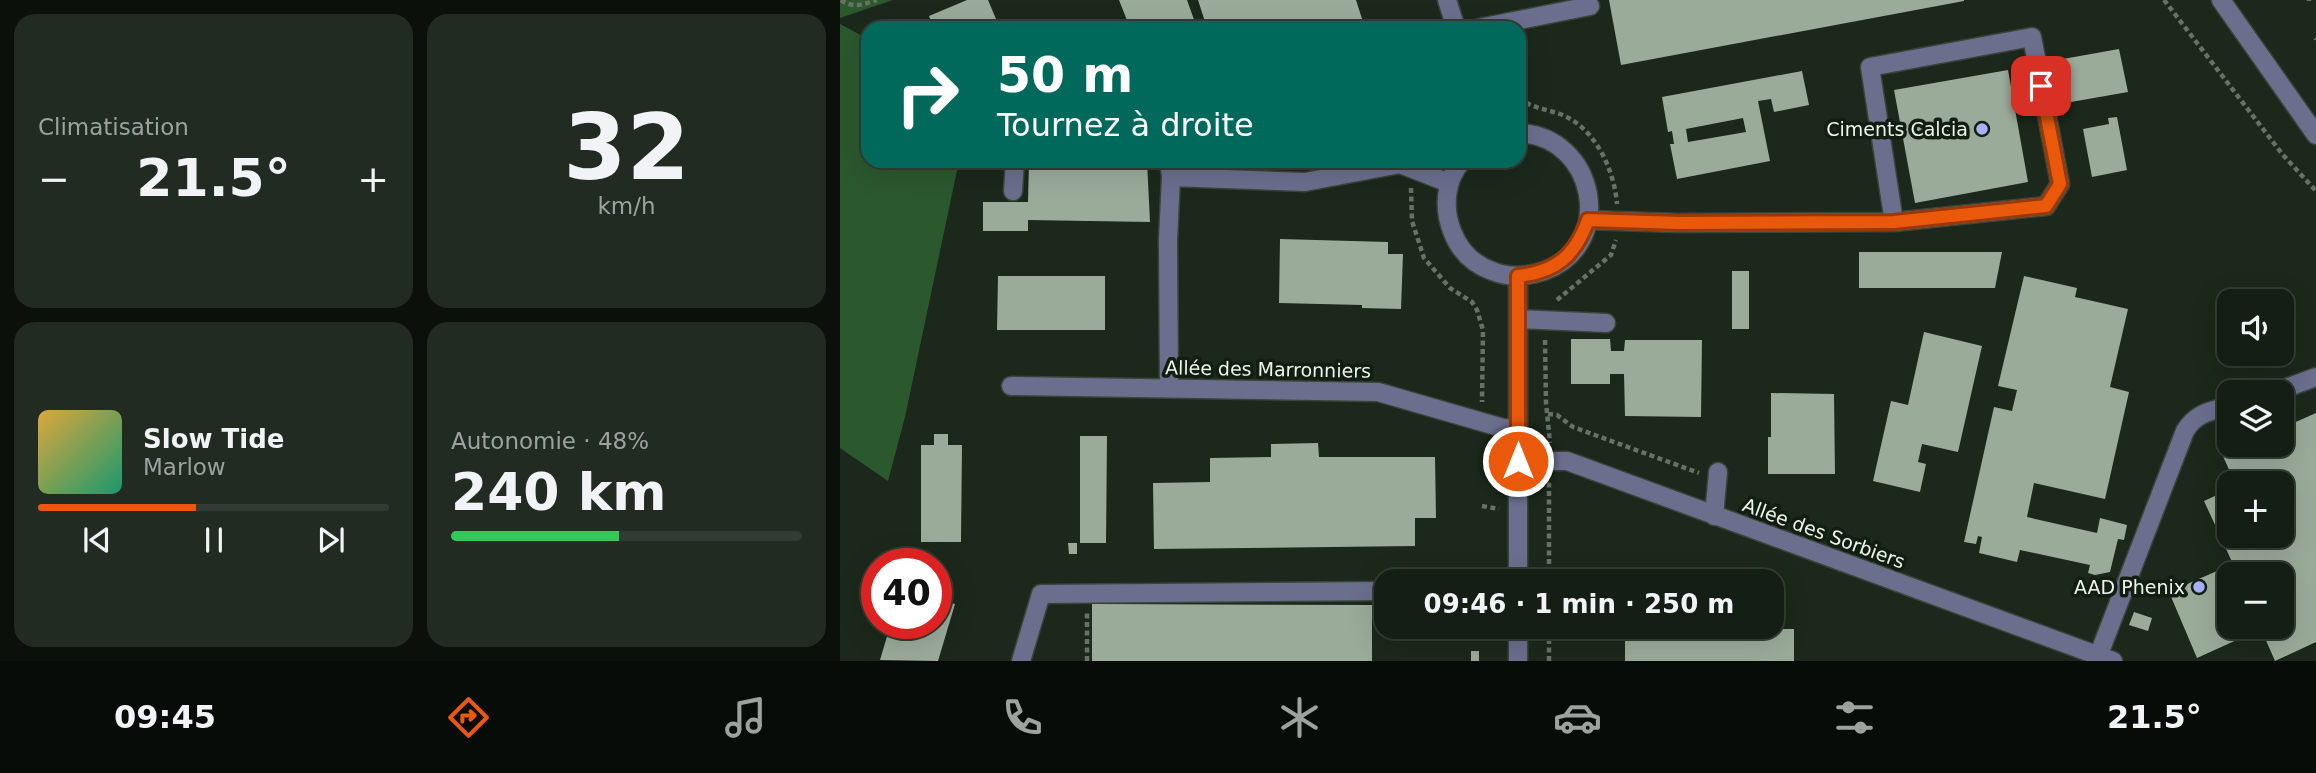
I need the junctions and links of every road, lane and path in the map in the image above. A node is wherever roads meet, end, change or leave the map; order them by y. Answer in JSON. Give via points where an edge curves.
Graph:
{"nodes":[{"id":1,"x":841,"y":0,"type":"edge"},
{"id":2,"x":877,"y":0,"type":"edge"},
{"id":3,"x":1447,"y":0,"type":"edge"},
{"id":4,"x":2164,"y":0,"type":"edge"},
{"id":5,"x":2221,"y":0,"type":"edge"},
{"id":6,"x":1590,"y":6,"type":"dead end"},
{"id":7,"x":1454,"y":21,"type":"edge"},
{"id":8,"x":1514,"y":21,"type":"edge"},
{"id":9,"x":1526,"y":135,"type":"edge"},
{"id":10,"x":2316,"y":135,"type":"edge"},
{"id":11,"x":1015,"y":168,"type":"edge"},
{"id":12,"x":1379,"y":168,"type":"edge"},
{"id":13,"x":1410,"y":168,"type":"edge"},
{"id":14,"x":1458,"y":168,"type":"edge"},
{"id":15,"x":1170,"y":169,"type":"edge"},
{"id":16,"x":1417,"y":171,"type":"junction"},
{"id":17,"x":1449,"y":183,"type":"junction"},
{"id":18,"x":1013,"y":191,"type":"dead end"},
{"id":19,"x":2316,"y":191,"type":"edge"},
{"id":20,"x":1588,"y":220,"type":"junction"},
{"id":21,"x":1894,"y":222,"type":"junction"},
{"id":22,"x":1518,"y":276,"type":"junction"},
{"id":23,"x":1518,"y":319,"type":"junction"},
{"id":24,"x":1606,"y":323,"type":"dead end"},
{"id":25,"x":2316,"y":377,"type":"edge"},
{"id":26,"x":2294,"y":385,"type":"edge"},
{"id":27,"x":1011,"y":386,"type":"dead end"},
{"id":28,"x":1169,"y":388,"type":"junction"},
{"id":29,"x":2217,"y":410,"type":"edge"},
{"id":30,"x":1548,"y":414,"type":"dead end"},
{"id":31,"x":1482,"y":422,"type":"junction"},
{"id":32,"x":1518,"y":429,"type":"junction"},
{"id":33,"x":1518,"y":461,"type":"junction"},
{"id":34,"x":1717,"y":476,"type":"joint"},
{"id":35,"x":1714,"y":516,"type":"junction"},
{"id":36,"x":1549,"y":525,"type":"dead end"},
{"id":37,"x":1518,"y":569,"type":"edge"},
{"id":38,"x":1549,"y":569,"type":"edge"},
{"id":39,"x":1374,"y":591,"type":"edge"},
{"id":40,"x":1087,"y":593,"type":"junction"},
{"id":41,"x":1518,"y":639,"type":"edge"},
{"id":42,"x":1549,"y":639,"type":"edge"},
{"id":43,"x":2106,"y":658,"type":"edge"},
{"id":44,"x":1021,"y":661,"type":"edge"},
{"id":45,"x":1087,"y":661,"type":"edge"},
{"id":46,"x":1518,"y":661,"type":"edge"},
{"id":47,"x":1549,"y":661,"type":"edge"}],
"edges":[{"from":1,"to":2,"type":"path","via":[[852,5]]},
{"from":3,"to":7,"type":"street"},
{"from":4,"to":19,"type":"path"},
{"from":5,"to":10,"type":"street"},
{"from":6,"to":8,"type":"street"},
{"from":9,"to":20,"type":"street","via":[[1548,140],[1571,156],[1589,194]]},
{"from":11,"to":18,"type":"street"},
{"from":12,"to":15,"type":"street","via":[[1305,182]]},
{"from":13,"to":16,"type":"street"},
{"from":14,"to":17,"type":"street"},
{"from":15,"to":28,"type":"street"},
{"from":16,"to":17,"type":"street"},
{"from":16,"to":31,"type":"path","via":[[1410,200],[1416,240],[1424,258],[1450,288],[1472,302],[1483,330]]},
{"from":17,"to":22,"type":"street","via":[[1448,221],[1462,249],[1483,267]]},
{"from":20,"to":21,"type":"street"},
{"from":20,"to":22,"type":"street","via":[[1563,260],[1542,272]]},
{"from":21,"to":21,"type":"street","via":[[1870,67],[2032,37],[2060,184],[2046,206]]},
{"from":22,"to":23,"type":"street"},
{"from":23,"to":24,"type":"street"},
{"from":23,"to":32,"type":"street"},
{"from":25,"to":26,"type":"street"},
{"from":27,"to":28,"type":"street","name":"Allée des Marronniers"},
{"from":28,"to":31,"type":"street","name":"Allée des Marronniers","via":[[1378,392]]},
{"from":29,"to":43,"type":"street","via":[[2201,414],[2186,431]]},
{"from":30,"to":34,"type":"path","via":[[1573,427]]},
{"from":31,"to":32,"type":"street","name":"Allée des Marronniers"},
{"from":32,"to":33,"type":"street"},
{"from":33,"to":35,"type":"street","name":"Allée des Sorbiers","via":[[1567,461]]},
{"from":33,"to":37,"type":"street"},
{"from":34,"to":35,"type":"street"},
{"from":35,"to":43,"type":"street","name":"Allée des Sorbiers"},
{"from":36,"to":38,"type":"path"},
{"from":39,"to":40,"type":"street"},
{"from":40,"to":44,"type":"street","via":[[1041,594]]},
{"from":40,"to":45,"type":"path"},
{"from":41,"to":46,"type":"street"},
{"from":42,"to":47,"type":"path"}]}
